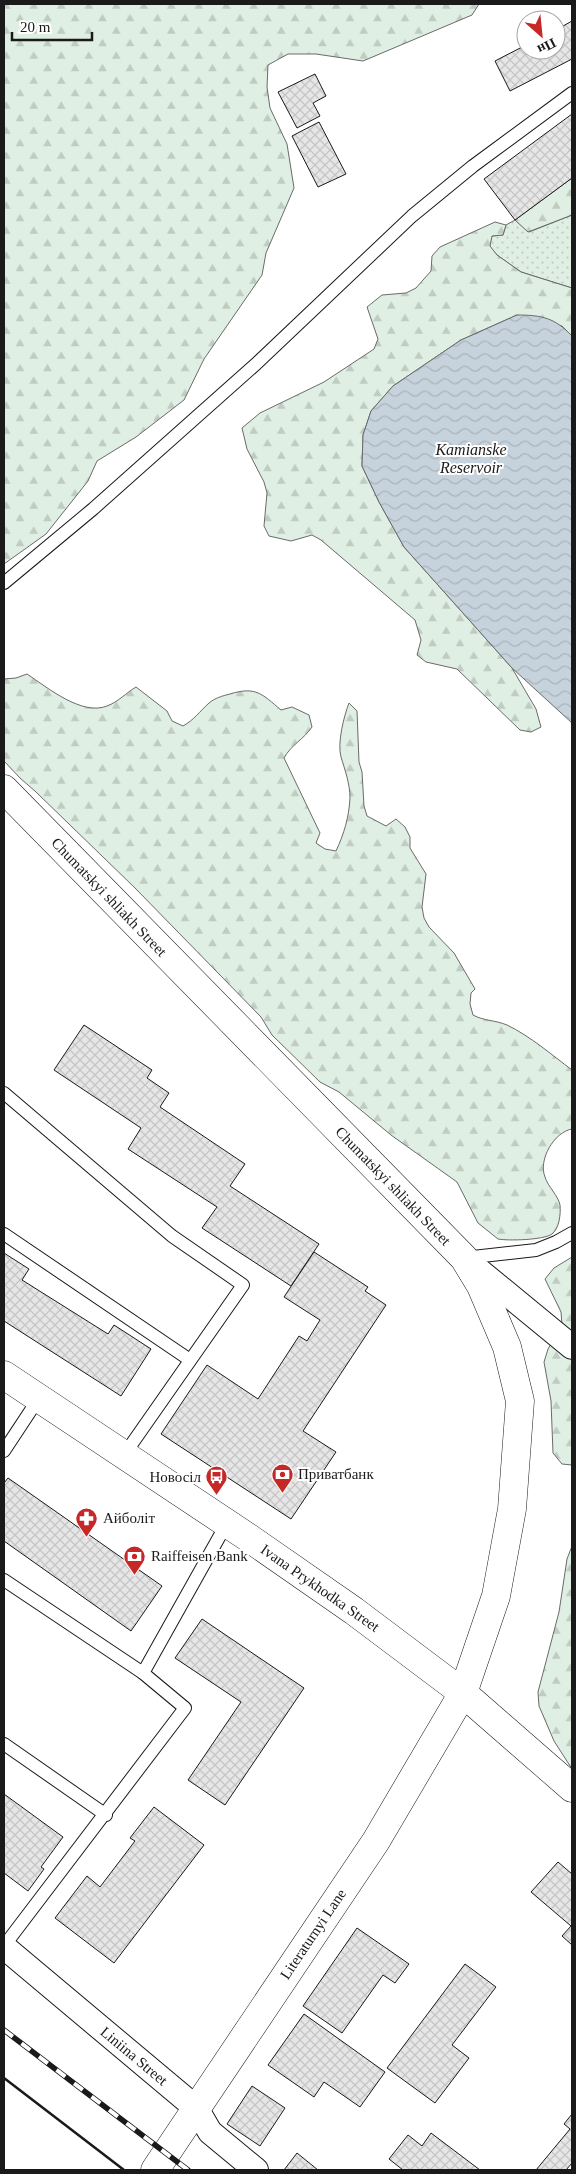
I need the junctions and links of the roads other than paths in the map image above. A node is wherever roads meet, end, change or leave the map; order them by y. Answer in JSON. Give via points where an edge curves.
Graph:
{"nodes":[{"id":1,"x":572,"y":93,"type":"edge"},
{"id":2,"x":4,"y":583,"type":"edge"},
{"id":3,"x":4,"y":789,"type":"edge"},
{"id":4,"x":4,"y":1093,"type":"edge"},
{"id":5,"x":572,"y":1233,"type":"edge"},
{"id":6,"x":4,"y":1234,"type":"edge"},
{"id":7,"x":464,"y":1258,"type":"junction"},
{"id":8,"x":572,"y":1347,"type":"edge"},
{"id":9,"x":190,"y":1360,"type":"junction"},
{"id":10,"x":4,"y":1375,"type":"edge"},
{"id":11,"x":38,"y":1398,"type":"junction"},
{"id":12,"x":4,"y":1451,"type":"edge"},
{"id":13,"x":124,"y":1454,"type":"junction"},
{"id":14,"x":227,"y":1523,"type":"junction"},
{"id":15,"x":4,"y":1580,"type":"edge"},
{"id":16,"x":143,"y":1672,"type":"junction"},
{"id":17,"x":463,"y":1693,"type":"junction"},
{"id":18,"x":4,"y":1744,"type":"edge"},
{"id":19,"x":572,"y":1788,"type":"edge"},
{"id":20,"x":106,"y":1815,"type":"junction"},
{"id":21,"x":4,"y":1946,"type":"edge"},
{"id":22,"x":196,"y":2108,"type":"junction"},
{"id":23,"x":155,"y":2170,"type":"edge"},
{"id":24,"x":256,"y":2170,"type":"edge"}],
"edges":[{"from":1,"to":2,"type":"lane","via":[[412,216],[256,364],[93,509]]},
{"from":3,"to":7,"type":"main road","name":"Chumatskyi shliakh Street"},
{"from":4,"to":9,"type":"lane","via":[[172,1236],[243,1285]]},
{"from":5,"to":7,"type":"lane","via":[[536,1250]]},
{"from":6,"to":9,"type":"lane"},
{"from":7,"to":8,"type":"street"},
{"from":7,"to":17,"type":"main road","name":"Chumatskyi shliakh Street","via":[[481,1286],[507,1347],[520,1401],[512,1509],[496,1596]]},
{"from":9,"to":13,"type":"lane"},
{"from":10,"to":11,"type":"main road","name":"Ivana Prykhodka Street"},
{"from":11,"to":12,"type":"lane"},
{"from":11,"to":13,"type":"main road","name":"Ivana Prykhodka Street"},
{"from":13,"to":14,"type":"main road","name":"Ivana Prykhodka Street"},
{"from":14,"to":16,"type":"lane"},
{"from":14,"to":17,"type":"main road","name":"Ivana Prykhodka Street","via":[[354,1611]]},
{"from":15,"to":16,"type":"lane"},
{"from":16,"to":20,"type":"lane","via":[[185,1708]]},
{"from":17,"to":19,"type":"main road","name":"Ivana Prykhodka Street"},
{"from":17,"to":22,"type":"main road","name":"Literaturnyi Lane","via":[[376,1841]]},
{"from":18,"to":20,"type":"lane"},
{"from":20,"to":21,"type":"lane"},
{"from":21,"to":22,"type":"street","name":"Liniina Street"},
{"from":22,"to":23,"type":"main road","name":"Literaturnyi Lane"},
{"from":22,"to":24,"type":"street","name":"Liniina Street","via":[[210,2132]]}]}
